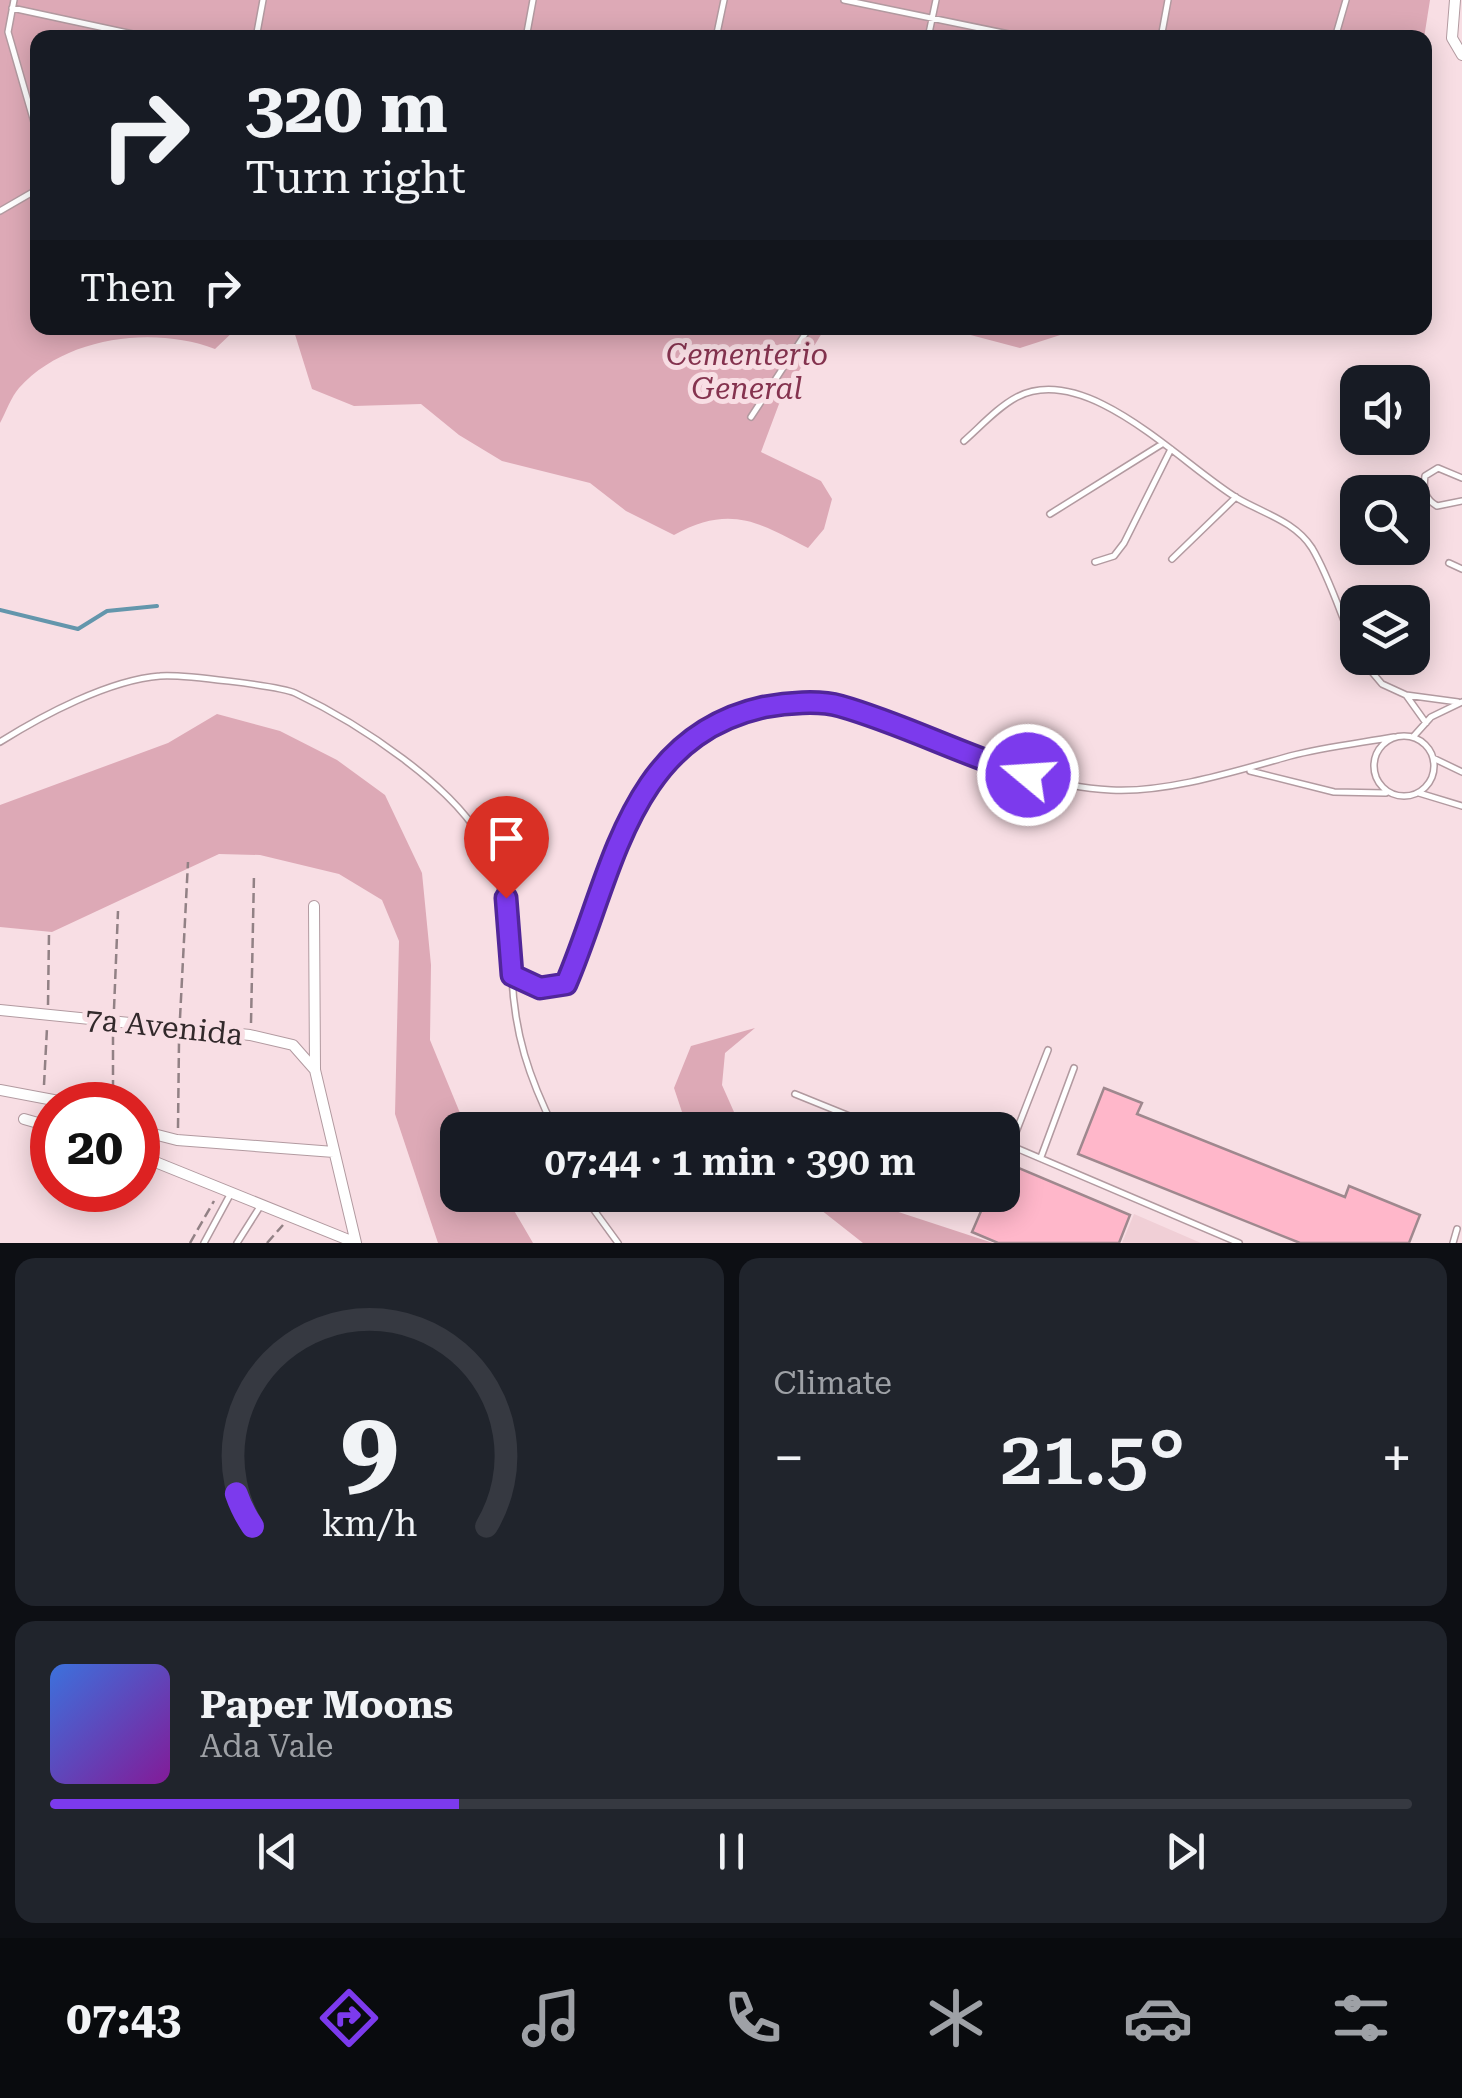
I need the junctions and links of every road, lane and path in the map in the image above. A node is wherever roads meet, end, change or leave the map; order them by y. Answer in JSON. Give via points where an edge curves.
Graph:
{"nodes":[{"id":1,"x":264,"y":0,"type":"edge"},
{"id":2,"x":533,"y":0,"type":"edge"},
{"id":3,"x":724,"y":0,"type":"edge"},
{"id":4,"x":844,"y":0,"type":"edge"},
{"id":5,"x":936,"y":0,"type":"edge"},
{"id":6,"x":1168,"y":0,"type":"edge"},
{"id":7,"x":1346,"y":0,"type":"edge"},
{"id":8,"x":1455,"y":0,"type":"edge"},
{"id":9,"x":13,"y":4,"type":"edge"},
{"id":10,"x":932,"y":18,"type":"junction"},
{"id":11,"x":119,"y":30,"type":"edge"},
{"id":12,"x":258,"y":30,"type":"edge"},
{"id":13,"x":527,"y":30,"type":"edge"},
{"id":14,"x":718,"y":30,"type":"edge"},
{"id":15,"x":930,"y":30,"type":"edge"},
{"id":16,"x":990,"y":30,"type":"edge"},
{"id":17,"x":1162,"y":30,"type":"edge"},
{"id":18,"x":1339,"y":30,"type":"edge"},
{"id":19,"x":1459,"y":53,"type":"edge"},
{"id":20,"x":30,"y":109,"type":"edge"},
{"id":21,"x":30,"y":194,"type":"edge"},
{"id":22,"x":0,"y":210,"type":"edge"},
{"id":23,"x":804,"y":335,"type":"edge"},
{"id":24,"x":751,"y":417,"type":"dead end"},
{"id":25,"x":964,"y":441,"type":"dead end"},
{"id":26,"x":1163,"y":444,"type":"junction"},
{"id":27,"x":1171,"y":449,"type":"junction"},
{"id":28,"x":1462,"y":478,"type":"edge"},
{"id":29,"x":1236,"y":498,"type":"junction"},
{"id":30,"x":1462,"y":501,"type":"edge"},
{"id":31,"x":1050,"y":514,"type":"dead end"},
{"id":32,"x":1172,"y":559,"type":"dead end"},
{"id":33,"x":1095,"y":562,"type":"dead end"},
{"id":34,"x":1448,"y":563,"type":"dead end"},
{"id":35,"x":1462,"y":569,"type":"edge"},
{"id":36,"x":1340,"y":614,"type":"edge"},
{"id":37,"x":1374,"y":675,"type":"edge"},
{"id":38,"x":1406,"y":695,"type":"junction"},
{"id":39,"x":1460,"y":702,"type":"edge"},
{"id":40,"x":1426,"y":723,"type":"junction"},
{"id":41,"x":1394,"y":737,"type":"junction"},
{"id":42,"x":1413,"y":738,"type":"junction"},
{"id":43,"x":0,"y":742,"type":"edge"},
{"id":44,"x":1433,"y":757,"type":"junction"},
{"id":45,"x":1247,"y":770,"type":"junction"},
{"id":46,"x":1462,"y":772,"type":"edge"},
{"id":47,"x":1420,"y":792,"type":"junction"},
{"id":48,"x":1389,"y":794,"type":"junction"},
{"id":49,"x":1462,"y":806,"type":"edge"},
{"id":50,"x":188,"y":862,"type":"dead end"},
{"id":51,"x":254,"y":874,"type":"dead end"},
{"id":52,"x":314,"y":906,"type":"dead end"},
{"id":53,"x":118,"y":911,"type":"dead end"},
{"id":54,"x":512,"y":975,"type":"junction"},
{"id":55,"x":0,"y":1010,"type":"edge"},
{"id":56,"x":113,"y":1020,"type":"junction"},
{"id":57,"x":180,"y":1027,"type":"junction"},
{"id":58,"x":250,"y":1035,"type":"junction"},
{"id":59,"x":1048,"y":1050,"type":"dead end"},
{"id":60,"x":1074,"y":1068,"type":"dead end"},
{"id":61,"x":315,"y":1070,"type":"junction"},
{"id":62,"x":113,"y":1082,"type":"edge"},
{"id":63,"x":0,"y":1090,"type":"edge"},
{"id":64,"x":795,"y":1094,"type":"dead end"},
{"id":65,"x":30,"y":1096,"type":"edge"},
{"id":66,"x":545,"y":1112,"type":"edge"},
{"id":67,"x":840,"y":1112,"type":"edge"},
{"id":68,"x":24,"y":1119,"type":"dead end"},
{"id":69,"x":30,"y":1121,"type":"edge"},
{"id":70,"x":1020,"y":1121,"type":"edge"},
{"id":71,"x":160,"y":1136,"type":"edge"},
{"id":72,"x":178,"y":1140,"type":"junction"},
{"id":73,"x":1020,"y":1148,"type":"edge"},
{"id":74,"x":334,"y":1152,"type":"junction"},
{"id":75,"x":1041,"y":1158,"type":"junction"},
{"id":76,"x":160,"y":1163,"type":"edge"},
{"id":77,"x":227,"y":1188,"type":"junction"},
{"id":78,"x":262,"y":1202,"type":"junction"},
{"id":79,"x":596,"y":1212,"type":"edge"},
{"id":80,"x":292,"y":1215,"type":"junction"},
{"id":81,"x":1457,"y":1229,"type":"dead end"},
{"id":82,"x":190,"y":1243,"type":"edge"},
{"id":83,"x":204,"y":1243,"type":"edge"},
{"id":84,"x":238,"y":1243,"type":"edge"},
{"id":85,"x":267,"y":1243,"type":"edge"},
{"id":86,"x":356,"y":1243,"type":"edge"},
{"id":87,"x":618,"y":1243,"type":"edge"},
{"id":88,"x":1239,"y":1243,"type":"edge"},
{"id":89,"x":1453,"y":1243,"type":"edge"}],
"edges":[{"from":1,"to":12,"type":"lane"},
{"from":2,"to":13,"type":"lane"},
{"from":3,"to":14,"type":"lane"},
{"from":4,"to":10,"type":"lane"},
{"from":5,"to":10,"type":"lane"},
{"from":6,"to":17,"type":"lane"},
{"from":7,"to":18,"type":"lane"},
{"from":8,"to":19,"type":"street","via":[[1451,26]]},
{"from":9,"to":11,"type":"lane"},
{"from":9,"to":20,"type":"lane","via":[[8,32]]},
{"from":10,"to":15,"type":"lane"},
{"from":10,"to":16,"type":"lane"},
{"from":21,"to":22,"type":"lane"},
{"from":23,"to":24,"type":"lane"},
{"from":25,"to":26,"type":"lane","via":[[1018,396],[1041,390],[1084,394]]},
{"from":26,"to":27,"type":"lane"},
{"from":26,"to":31,"type":"lane"},
{"from":27,"to":29,"type":"lane"},
{"from":27,"to":33,"type":"lane","via":[[1124,542],[1114,556]]},
{"from":28,"to":30,"type":"lane","via":[[1438,468],[1423,486],[1438,506]]},
{"from":29,"to":32,"type":"lane"},
{"from":29,"to":36,"type":"lane","via":[[1289,525],[1311,546]]},
{"from":34,"to":35,"type":"lane"},
{"from":37,"to":38,"type":"lane"},
{"from":38,"to":39,"type":"lane"},
{"from":38,"to":40,"type":"lane"},
{"from":39,"to":40,"type":"lane"},
{"from":40,"to":42,"type":"lane"},
{"from":41,"to":42,"type":"lane"},
{"from":41,"to":45,"type":"lane"},
{"from":41,"to":48,"type":"lane","via":[[1379,748],[1373,768]]},
{"from":42,"to":44,"type":"lane"},
{"from":43,"to":54,"type":"lane","via":[[60,706],[160,676],[292,691],[440,789],[485,846],[506,898]]},
{"from":44,"to":46,"type":"lane"},
{"from":44,"to":47,"type":"lane","via":[[1432,776]]},
{"from":45,"to":48,"type":"lane","via":[[1334,792]]},
{"from":45,"to":54,"type":"lane","via":[[1115,790],[1058,784],[836,704],[739,713],[701,729],[654,776],[610,859],[566,984],[540,988]]},
{"from":47,"to":48,"type":"lane"},
{"from":47,"to":49,"type":"lane"},
{"from":50,"to":57,"type":"path"},
{"from":51,"to":58,"type":"path"},
{"from":52,"to":61,"type":"street"},
{"from":53,"to":56,"type":"path"},
{"from":54,"to":66,"type":"lane","via":[[520,1046]]},
{"from":55,"to":56,"type":"street","name":"7a Avenida"},
{"from":56,"to":57,"type":"street","name":"7a Avenida"},
{"from":56,"to":62,"type":"path"},
{"from":57,"to":58,"type":"street","name":"7a Avenida"},
{"from":57,"to":72,"type":"path"},
{"from":58,"to":61,"type":"street","name":"7a Avenida","via":[[293,1046]]},
{"from":59,"to":70,"type":"lane"},
{"from":60,"to":75,"type":"lane"},
{"from":61,"to":74,"type":"street"},
{"from":63,"to":65,"type":"street"},
{"from":64,"to":67,"type":"lane"},
{"from":68,"to":69,"type":"street"},
{"from":71,"to":72,"type":"street"},
{"from":72,"to":74,"type":"street"},
{"from":73,"to":75,"type":"lane"},
{"from":74,"to":86,"type":"street"},
{"from":75,"to":88,"type":"lane"},
{"from":76,"to":77,"type":"street"},
{"from":77,"to":78,"type":"street"},
{"from":77,"to":82,"type":"path"},
{"from":77,"to":83,"type":"lane"},
{"from":78,"to":80,"type":"street"},
{"from":78,"to":84,"type":"lane"},
{"from":79,"to":87,"type":"lane"},
{"from":80,"to":85,"type":"path"},
{"from":80,"to":86,"type":"street"},
{"from":81,"to":89,"type":"lane"}]}
